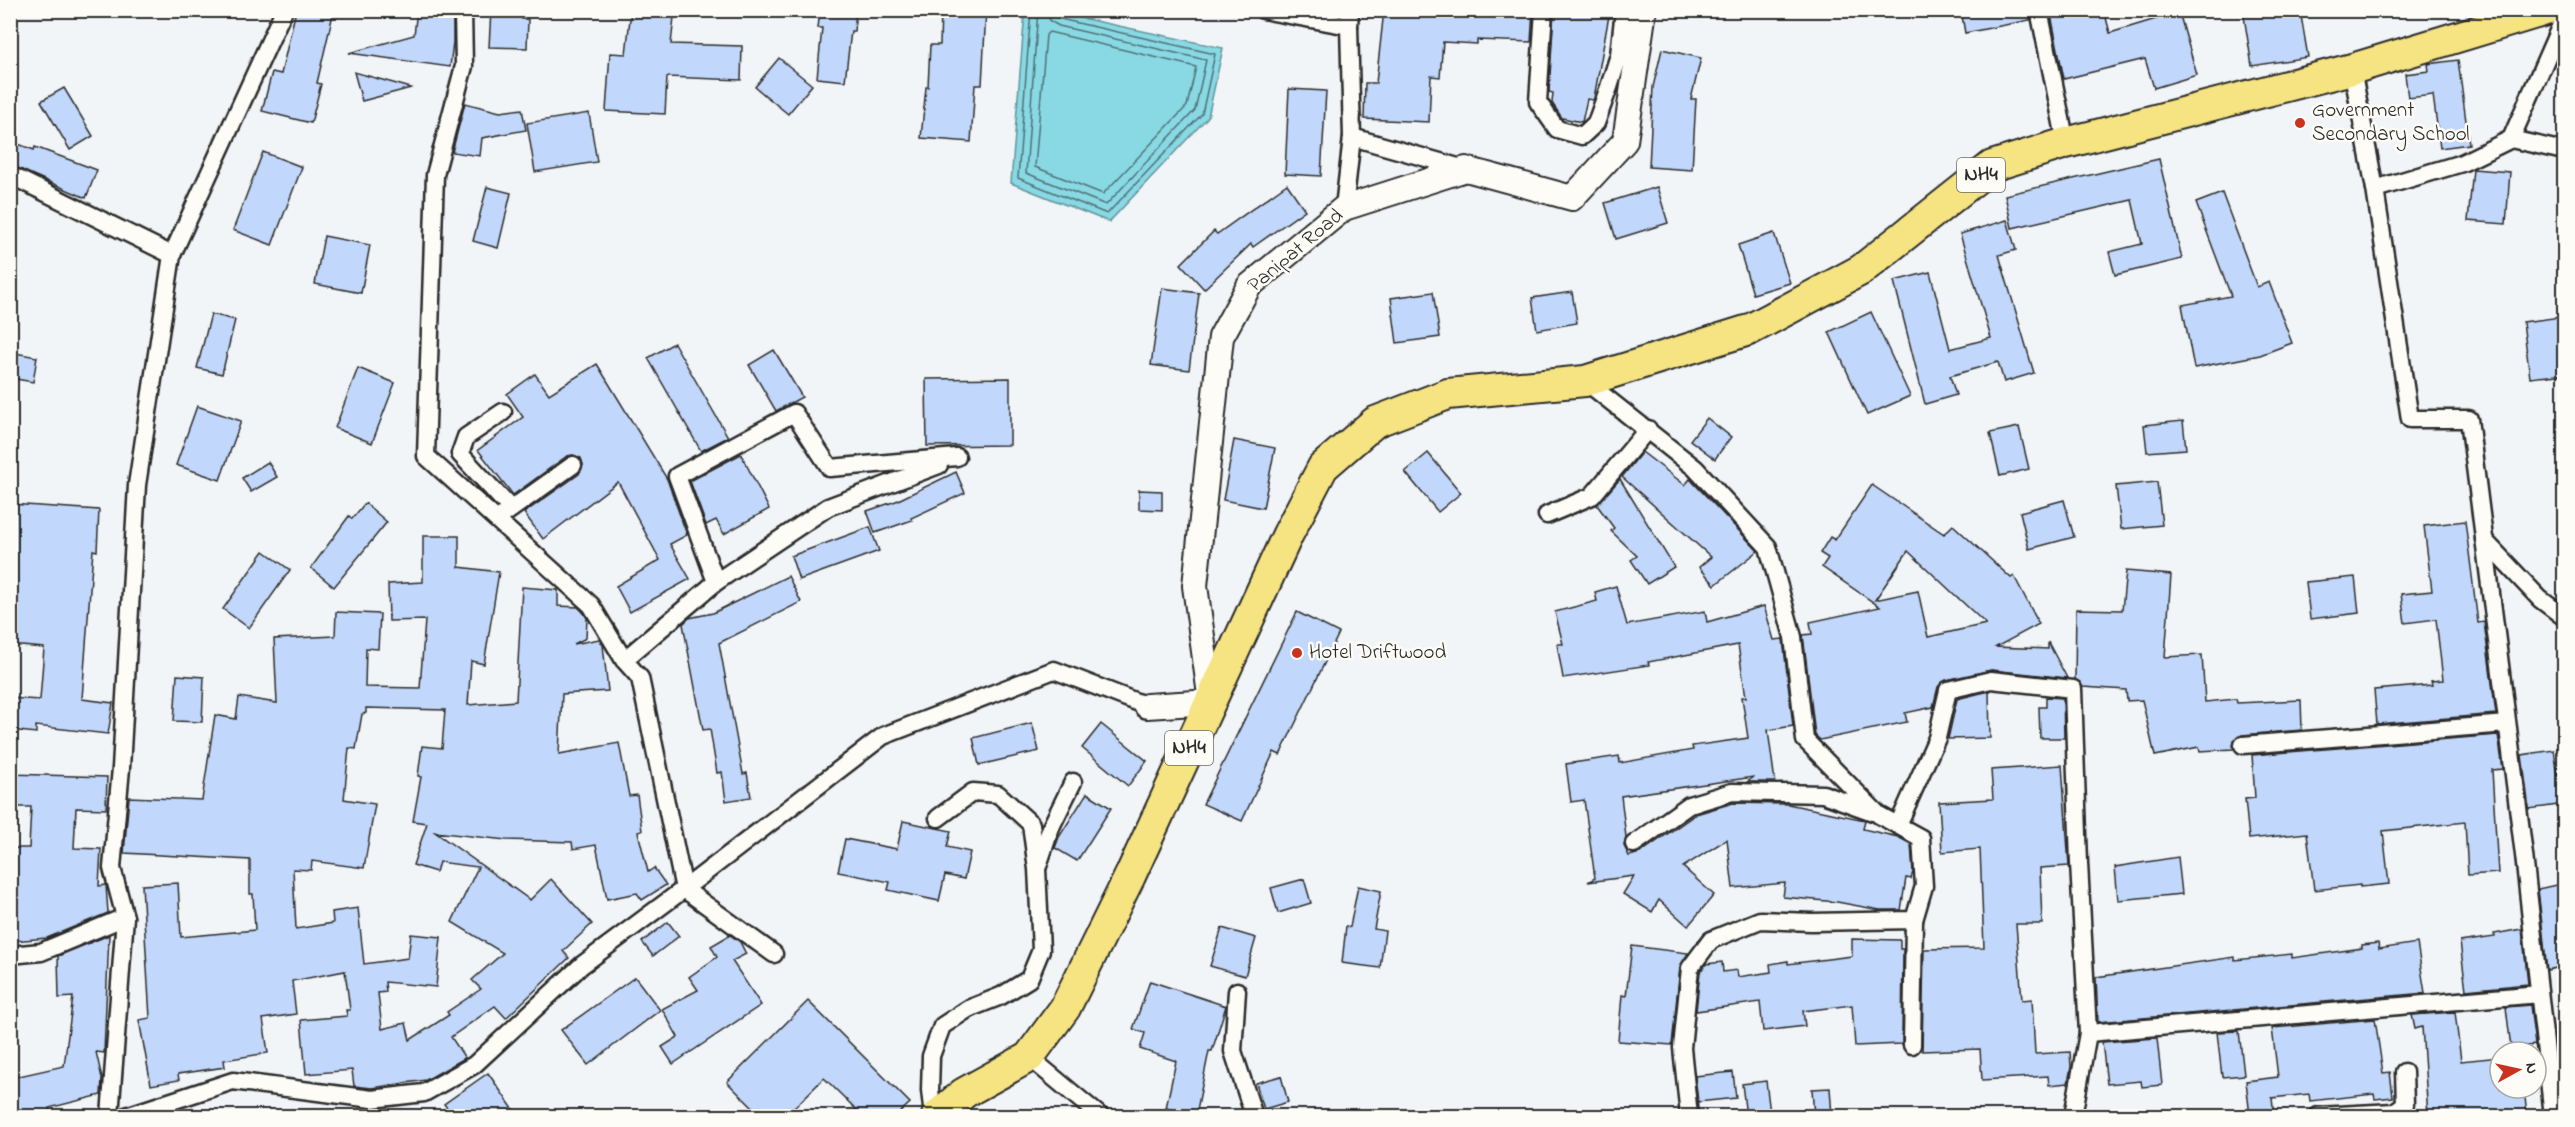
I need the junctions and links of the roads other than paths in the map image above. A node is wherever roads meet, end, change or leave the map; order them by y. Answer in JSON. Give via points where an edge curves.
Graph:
{"nodes":[{"id":1,"x":284,"y":10,"type":"edge"},
{"id":2,"x":463,"y":10,"type":"edge"},
{"id":3,"x":1263,"y":10,"type":"edge"},
{"id":4,"x":1544,"y":10,"type":"edge"},
{"id":5,"x":1624,"y":10,"type":"edge"},
{"id":6,"x":1644,"y":10,"type":"edge"},
{"id":7,"x":2039,"y":10,"type":"edge"},
{"id":8,"x":2546,"y":10,"type":"edge"},
{"id":9,"x":1350,"y":18,"type":"edge"},
{"id":10,"x":2565,"y":18,"type":"edge"},
{"id":11,"x":1628,"y":58,"type":"junction"},
{"id":12,"x":2352,"y":69,"type":"junction"},
{"id":13,"x":1352,"y":137,"type":"junction"},
{"id":14,"x":2511,"y":139,"type":"junction"},
{"id":15,"x":2067,"y":143,"type":"junction"},
{"id":16,"x":2565,"y":151,"type":"edge"},
{"id":17,"x":1466,"y":169,"type":"junction"},
{"id":18,"x":10,"y":175,"type":"edge"},
{"id":19,"x":2375,"y":189,"type":"junction"},
{"id":20,"x":1344,"y":208,"type":"junction"},
{"id":21,"x":172,"y":255,"type":"junction"},
{"id":22,"x":1585,"y":381,"type":"junction"},
{"id":23,"x":503,"y":412,"type":"dead end"},
{"id":24,"x":1648,"y":429,"type":"junction"},
{"id":25,"x":573,"y":465,"type":"dead end"},
{"id":26,"x":512,"y":509,"type":"junction"},
{"id":27,"x":1547,"y":515,"type":"dead end"},
{"id":28,"x":497,"y":520,"type":"junction"},
{"id":29,"x":2484,"y":540,"type":"junction"},
{"id":30,"x":716,"y":582,"type":"junction"},
{"id":31,"x":2565,"y":616,"type":"edge"},
{"id":32,"x":624,"y":660,"type":"junction"},
{"id":33,"x":1211,"y":702,"type":"junction"},
{"id":34,"x":1147,"y":706,"type":"joint"},
{"id":35,"x":2507,"y":724,"type":"junction"},
{"id":36,"x":2243,"y":745,"type":"dead end"},
{"id":37,"x":1073,"y":782,"type":"dead end"},
{"id":38,"x":1879,"y":815,"type":"junction"},
{"id":39,"x":938,"y":818,"type":"dead end"},
{"id":40,"x":1898,"y":825,"type":"junction"},
{"id":41,"x":1634,"y":844,"type":"dead end"},
{"id":42,"x":1037,"y":869,"type":"junction"},
{"id":43,"x":684,"y":890,"type":"junction"},
{"id":44,"x":125,"y":917,"type":"junction"},
{"id":45,"x":1914,"y":920,"type":"junction"},
{"id":46,"x":774,"y":954,"type":"dead end"},
{"id":47,"x":10,"y":955,"type":"edge"},
{"id":48,"x":1238,"y":991,"type":"dead end"},
{"id":49,"x":2539,"y":993,"type":"junction"},
{"id":50,"x":2088,"y":1033,"type":"junction"},
{"id":51,"x":1912,"y":1045,"type":"dead end"},
{"id":52,"x":1029,"y":1057,"type":"junction"},
{"id":53,"x":2404,"y":1072,"type":"dead end"},
{"id":54,"x":110,"y":1116,"type":"edge"},
{"id":55,"x":126,"y":1116,"type":"edge"},
{"id":56,"x":935,"y":1116,"type":"edge"},
{"id":57,"x":1100,"y":1116,"type":"edge"},
{"id":58,"x":1251,"y":1116,"type":"edge"},
{"id":59,"x":1689,"y":1116,"type":"edge"},
{"id":60,"x":2073,"y":1116,"type":"edge"},
{"id":61,"x":2318,"y":1116,"type":"edge"},
{"id":62,"x":2553,"y":1116,"type":"edge"}],
"edges":[{"from":1,"to":21,"type":"street"},
{"from":2,"to":28,"type":"street","via":[[464,66],[435,176],[426,456]]},
{"from":3,"to":9,"type":"street"},
{"from":4,"to":11,"type":"street","via":[[1538,102],[1557,129],[1582,136],[1596,123]]},
{"from":5,"to":11,"type":"street"},
{"from":6,"to":11,"type":"street"},
{"from":7,"to":15,"type":"street"},
{"from":8,"to":12,"type":"highway","number":"NH4"},
{"from":9,"to":13,"type":"street"},
{"from":10,"to":14,"type":"street"},
{"from":11,"to":17,"type":"street","via":[[1625,141],[1572,198]]},
{"from":12,"to":15,"type":"highway","number":"NH4"},
{"from":12,"to":19,"type":"street"},
{"from":13,"to":17,"type":"street"},
{"from":13,"to":20,"type":"street"},
{"from":14,"to":16,"type":"street"},
{"from":14,"to":19,"type":"street","via":[[2462,163]]},
{"from":15,"to":22,"type":"highway","number":"NH4","via":[[1992,166],[1861,270],[1749,330]]},
{"from":17,"to":20,"type":"street","name":"Panipat Road"},
{"from":18,"to":21,"type":"street"},
{"from":19,"to":29,"type":"street","via":[[2410,419],[2469,419]]},
{"from":20,"to":33,"type":"street","name":"Panipat Road","via":[[1249,286],[1221,337],[1195,586]]},
{"from":21,"to":44,"type":"street","via":[[137,485],[112,868]]},
{"from":22,"to":24,"type":"street"},
{"from":22,"to":33,"type":"highway","number":"NH4","via":[[1448,394],[1375,422],[1323,467]]},
{"from":23,"to":26,"type":"street","via":[[466,437],[460,454]]},
{"from":24,"to":27,"type":"street","via":[[1592,496]]},
{"from":24,"to":38,"type":"street","via":[[1695,468],[1768,547],[1793,637],[1805,740]]},
{"from":25,"to":26,"type":"street"},
{"from":26,"to":28,"type":"street"},
{"from":28,"to":32,"type":"street","via":[[591,605]]},
{"from":29,"to":31,"type":"street","via":[[2540,600]]},
{"from":29,"to":35,"type":"street"},
{"from":30,"to":30,"type":"street","via":[[828,507],[957,457],[830,468],[794,413],[677,476]]},
{"from":30,"to":32,"type":"street"},
{"from":32,"to":43,"type":"street","via":[[640,678]]},
{"from":33,"to":34,"type":"street"},
{"from":33,"to":52,"type":"highway","number":"NH4","via":[[1065,1008]]},
{"from":34,"to":43,"type":"street","via":[[1054,670],[883,736]]},
{"from":35,"to":36,"type":"street"},
{"from":35,"to":49,"type":"street"},
{"from":37,"to":42,"type":"street","via":[[1051,827]]},
{"from":38,"to":40,"type":"street"},
{"from":38,"to":41,"type":"street","via":[[1823,794],[1732,792],[1689,805]]},
{"from":39,"to":42,"type":"street","via":[[973,792],[998,794],[1031,824]]},
{"from":40,"to":45,"type":"street","via":[[1922,838],[1924,886]]},
{"from":40,"to":50,"type":"street","via":[[1937,738],[1948,690],[1991,680],[2073,689]]},
{"from":42,"to":56,"type":"street","via":[[1041,950],[1029,979],[942,1026],[931,1056],[930,1090]]},
{"from":43,"to":46,"type":"street"},
{"from":43,"to":55,"type":"street","via":[[582,965],[474,1065],[424,1093],[372,1099],[232,1082]]},
{"from":44,"to":47,"type":"street","via":[[41,952]]},
{"from":44,"to":54,"type":"street"},
{"from":45,"to":51,"type":"street"},
{"from":45,"to":59,"type":"street","via":[[1760,920],[1711,940],[1689,968],[1682,1048]]},
{"from":48,"to":58,"type":"street","via":[[1233,1051]]},
{"from":49,"to":50,"type":"street"},
{"from":49,"to":62,"type":"street"},
{"from":50,"to":60,"type":"street"},
{"from":52,"to":56,"type":"highway","number":"NH4","via":[[963,1093]]},
{"from":52,"to":57,"type":"street"},
{"from":53,"to":61,"type":"street","via":[[2405,1104],[2394,1112]]}]}
